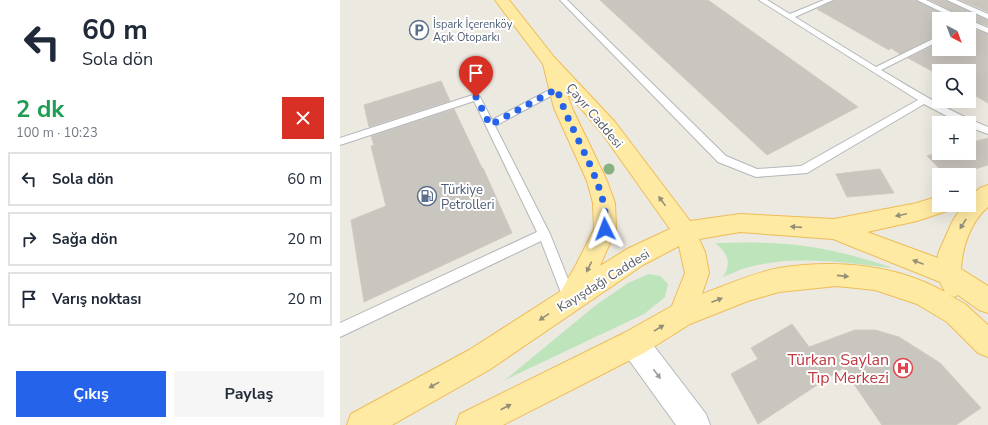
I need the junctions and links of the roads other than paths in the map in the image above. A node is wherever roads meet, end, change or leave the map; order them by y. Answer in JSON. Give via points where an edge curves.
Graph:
{"nodes":[{"id":1,"x":502,"y":0,"type":"edge"},
{"id":2,"x":563,"y":0,"type":"edge"},
{"id":3,"x":762,"y":0,"type":"edge"},
{"id":4,"x":830,"y":0,"type":"edge"},
{"id":5,"x":920,"y":0,"type":"edge"},
{"id":6,"x":950,"y":0,"type":"edge"},
{"id":7,"x":947,"y":12,"type":"edge"},
{"id":8,"x":790,"y":17,"type":"junction"},
{"id":9,"x":988,"y":17,"type":"edge"},
{"id":10,"x":976,"y":26,"type":"edge"},
{"id":11,"x":988,"y":31,"type":"edge"},
{"id":12,"x":932,"y":42,"type":"edge"},
{"id":13,"x":548,"y":60,"type":"junction"},
{"id":14,"x":875,"y":70,"type":"junction"},
{"id":15,"x":557,"y":89,"type":"junction"},
{"id":16,"x":924,"y":100,"type":"junction"},
{"id":17,"x":955,"y":116,"type":"edge"},
{"id":18,"x":490,"y":125,"type":"junction"},
{"id":19,"x":976,"y":126,"type":"edge"},
{"id":20,"x":988,"y":131,"type":"edge"},
{"id":21,"x":340,"y":142,"type":"edge"},
{"id":22,"x":988,"y":189,"type":"edge"},
{"id":23,"x":976,"y":193,"type":"edge"},
{"id":24,"x":988,"y":194,"type":"edge"},
{"id":25,"x":932,"y":207,"type":"edge"},
{"id":26,"x":834,"y":229,"type":"junction"},
{"id":27,"x":685,"y":232,"type":"junction"},
{"id":28,"x":544,"y":234,"type":"junction"},
{"id":29,"x":949,"y":274,"type":"junction"},
{"id":30,"x":570,"y":299,"type":"junction"},
{"id":31,"x":988,"y":302,"type":"edge"},
{"id":32,"x":681,"y":315,"type":"junction"},
{"id":33,"x":340,"y":330,"type":"edge"},
{"id":34,"x":988,"y":335,"type":"edge"},
{"id":35,"x":634,"y":343,"type":"junction"},
{"id":36,"x":988,"y":343,"type":"edge"},
{"id":37,"x":362,"y":425,"type":"edge"},
{"id":38,"x":471,"y":425,"type":"edge"},
{"id":39,"x":694,"y":425,"type":"edge"}],
"edges":[{"from":1,"to":13,"type":"main road","name":"Çayır Caddesi"},
{"from":2,"to":16,"type":"lane","via":[[722,159],[756,173],[803,170]]},
{"from":3,"to":8,"type":"lane"},
{"from":4,"to":8,"type":"lane"},
{"from":5,"to":7,"type":"lane"},
{"from":6,"to":9,"type":"lane"},
{"from":8,"to":14,"type":"lane"},
{"from":10,"to":11,"type":"lane"},
{"from":12,"to":14,"type":"lane"},
{"from":13,"to":15,"type":"main road"},
{"from":27,"to":13,"type":"main road","name":"Çayır Caddesi","one_way":true,"via":[[608,127]]},
{"from":14,"to":16,"type":"lane"},
{"from":15,"to":18,"type":"lane"},
{"from":15,"to":30,"type":"main road","one_way":true,"via":[[604,203],[605,229],[586,273]]},
{"from":16,"to":17,"type":"lane"},
{"from":18,"to":21,"type":"lane","via":[[476,97]]},
{"from":18,"to":28,"type":"lane"},
{"from":19,"to":20,"type":"lane"},
{"from":22,"to":23,"type":"main road"},
{"from":24,"to":29,"type":"main road","one_way":true,"via":[[976,204],[960,229],[950,254]]},
{"from":25,"to":26,"type":"main road","name":"Kayışdağı Caddesi","one_way":true},
{"from":26,"to":27,"type":"main road","name":"Kayışdağı Caddesi","one_way":true,"via":[[740,223]]},
{"from":29,"to":26,"type":"main road","one_way":true},
{"from":27,"to":30,"type":"main road","name":"Kayışdağı Caddesi","via":[[635,257]]},
{"from":27,"to":32,"type":"main road","name":"Çayır Caddesi","via":[[693,252],[697,273]]},
{"from":28,"to":30,"type":"lane"},
{"from":28,"to":33,"type":"lane"},
{"from":29,"to":31,"type":"main road"},
{"from":29,"to":34,"type":"main road","via":[[967,306]]},
{"from":30,"to":37,"type":"main road","name":"Kayışdağı Caddesi","one_way":true,"via":[[479,360]]},
{"from":35,"to":32,"type":"main road","one_way":true},
{"from":32,"to":36,"type":"main road","one_way":true,"via":[[747,289],[779,280],[837,275],[875,279],[924,294],[956,313]]},
{"from":38,"to":35,"type":"main road","one_way":true},
{"from":35,"to":39,"type":"street","one_way":true}]}
